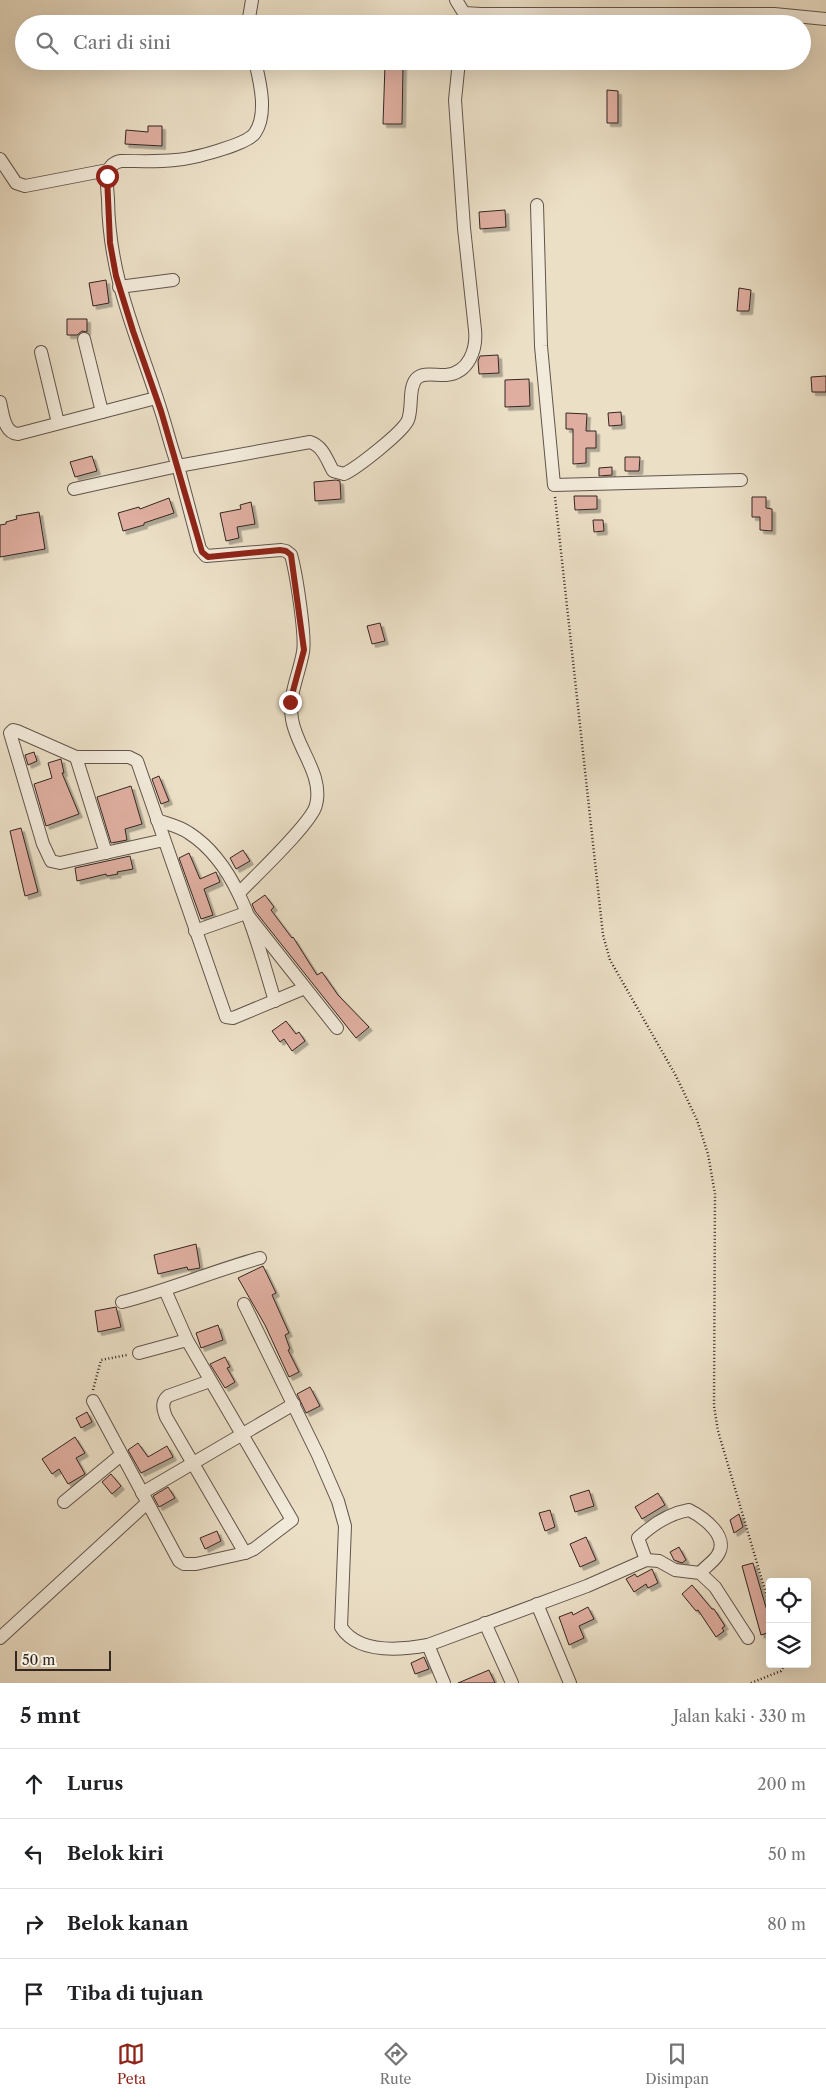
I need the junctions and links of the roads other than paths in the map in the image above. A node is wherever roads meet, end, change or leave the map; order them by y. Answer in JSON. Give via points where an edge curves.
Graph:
{"nodes":[{"id":1,"x":252,"y":0,"type":"edge"},
{"id":2,"x":456,"y":0,"type":"edge"},
{"id":3,"x":250,"y":15,"type":"edge"},
{"id":4,"x":463,"y":15,"type":"edge"},
{"id":5,"x":477,"y":15,"type":"edge"},
{"id":6,"x":784,"y":15,"type":"edge"},
{"id":7,"x":811,"y":18,"type":"edge"},
{"id":8,"x":826,"y":19,"type":"edge"},
{"id":9,"x":256,"y":70,"type":"edge"},
{"id":10,"x":458,"y":70,"type":"edge"},
{"id":11,"x":0,"y":159,"type":"edge"},
{"id":12,"x":108,"y":170,"type":"junction"},
{"id":13,"x":537,"y":204,"type":"dead end"},
{"id":14,"x":173,"y":280,"type":"dead end"},
{"id":15,"x":120,"y":287,"type":"junction"},
{"id":16,"x":84,"y":339,"type":"dead end"},
{"id":17,"x":41,"y":352,"type":"dead end"},
{"id":18,"x":156,"y":398,"type":"junction"},
{"id":19,"x":0,"y":402,"type":"edge"},
{"id":20,"x":102,"y":412,"type":"junction"},
{"id":21,"x":2,"y":418,"type":"edge"},
{"id":22,"x":58,"y":423,"type":"junction"},
{"id":23,"x":178,"y":466,"type":"junction"},
{"id":24,"x":741,"y":480,"type":"dead end"},
{"id":25,"x":74,"y":489,"type":"dead end"},
{"id":26,"x":76,"y":757,"type":"junction"},
{"id":27,"x":157,"y":820,"type":"junction"},
{"id":28,"x":164,"y":840,"type":"junction"},
{"id":29,"x":106,"y":853,"type":"junction"},
{"id":30,"x":239,"y":893,"type":"junction"},
{"id":31,"x":246,"y":913,"type":"junction"},
{"id":32,"x":195,"y":931,"type":"junction"},
{"id":33,"x":305,"y":988,"type":"junction"},
{"id":34,"x":275,"y":1001,"type":"junction"},
{"id":35,"x":337,"y":1028,"type":"dead end"},
{"id":36,"x":260,"y":1258,"type":"dead end"},
{"id":37,"x":165,"y":1290,"type":"junction"},
{"id":38,"x":122,"y":1302,"type":"dead end"},
{"id":39,"x":244,"y":1304,"type":"dead end"},
{"id":40,"x":187,"y":1340,"type":"junction"},
{"id":41,"x":139,"y":1353,"type":"road end"},
{"id":42,"x":210,"y":1381,"type":"junction"},
{"id":43,"x":93,"y":1401,"type":"road end"},
{"id":44,"x":294,"y":1404,"type":"junction"},
{"id":45,"x":241,"y":1436,"type":"junction"},
{"id":46,"x":122,"y":1455,"type":"junction"},
{"id":47,"x":192,"y":1464,"type":"junction"},
{"id":48,"x":145,"y":1498,"type":"junction"},
{"id":49,"x":64,"y":1502,"type":"dead end"},
{"id":50,"x":245,"y":1553,"type":"junction"},
{"id":51,"x":646,"y":1560,"type":"junction"},
{"id":52,"x":700,"y":1573,"type":"junction"},
{"id":53,"x":537,"y":1604,"type":"junction"},
{"id":54,"x":485,"y":1623,"type":"junction"},
{"id":55,"x":0,"y":1638,"type":"edge"},
{"id":56,"x":748,"y":1638,"type":"dead end"},
{"id":57,"x":428,"y":1645,"type":"junction"},
{"id":58,"x":444,"y":1683,"type":"edge"},
{"id":59,"x":512,"y":1683,"type":"edge"},
{"id":60,"x":570,"y":1683,"type":"edge"}],
"edges":[{"from":1,"to":3,"type":"street"},
{"from":2,"to":4,"type":"street"},
{"from":5,"to":6,"type":"street"},
{"from":7,"to":8,"type":"street"},
{"from":9,"to":12,"type":"street","via":[[261,113],[255,134],[248,140],[176,160],[115,162]]},
{"from":10,"to":23,"type":"street","via":[[455,100],[476,342],[468,363],[448,375],[426,375],[416,379],[404,427],[344,474],[333,472],[321,448],[310,442]]},
{"from":11,"to":12,"type":"street","via":[[16,183],[25,186]]},
{"from":12,"to":15,"type":"street","via":[[110,243]]},
{"from":13,"to":24,"type":"street","via":[[541,346],[554,485]]},
{"from":14,"to":15,"type":"street"},
{"from":15,"to":18,"type":"street"},
{"from":16,"to":20,"type":"street"},
{"from":17,"to":22,"type":"street"},
{"from":18,"to":20,"type":"street"},
{"from":18,"to":23,"type":"street"},
{"from":19,"to":21,"type":"street"},
{"from":20,"to":22,"type":"street"},
{"from":21,"to":22,"type":"street","via":[[7,429],[18,434]]},
{"from":23,"to":25,"type":"street"},
{"from":23,"to":30,"type":"street","via":[[203,554],[208,557],[284,550],[291,555],[294,566],[304,650],[290,708],[294,727],[316,782],[316,806],[305,824]]},
{"from":26,"to":27,"type":"street","via":[[134,758]]},
{"from":26,"to":29,"type":"street"},
{"from":26,"to":29,"type":"street","via":[[17,731],[10,733],[51,861],[60,863]]},
{"from":27,"to":28,"type":"street"},
{"from":27,"to":30,"type":"street","via":[[176,826],[198,839],[226,868]]},
{"from":28,"to":29,"type":"street"},
{"from":28,"to":32,"type":"street"},
{"from":30,"to":31,"type":"street"},
{"from":31,"to":32,"type":"street"},
{"from":31,"to":33,"type":"street"},
{"from":31,"to":34,"type":"street"},
{"from":32,"to":34,"type":"street","via":[[226,1017],[233,1018]]},
{"from":33,"to":34,"type":"street"},
{"from":33,"to":35,"type":"street"},
{"from":36,"to":37,"type":"street"},
{"from":37,"to":38,"type":"street"},
{"from":37,"to":40,"type":"street"},
{"from":39,"to":44,"type":"street"},
{"from":40,"to":41,"type":"street"},
{"from":40,"to":42,"type":"street"},
{"from":42,"to":45,"type":"street"},
{"from":42,"to":47,"type":"street","via":[[168,1396],[163,1402],[166,1417]]},
{"from":43,"to":46,"type":"street"},
{"from":44,"to":45,"type":"street"},
{"from":44,"to":57,"type":"street","via":[[335,1494],[345,1526],[341,1627],[355,1641],[384,1650]]},
{"from":45,"to":47,"type":"street"},
{"from":45,"to":50,"type":"street","via":[[292,1520]]},
{"from":46,"to":48,"type":"street"},
{"from":46,"to":49,"type":"street"},
{"from":47,"to":48,"type":"street"},
{"from":47,"to":50,"type":"street"},
{"from":48,"to":50,"type":"street","via":[[178,1561],[196,1564]]},
{"from":48,"to":55,"type":"street"},
{"from":51,"to":52,"type":"street","via":[[659,1561],[675,1570]]},
{"from":51,"to":52,"type":"street","via":[[638,1538],[678,1512],[689,1510],[713,1526],[721,1542],[719,1555]]},
{"from":51,"to":53,"type":"street"},
{"from":52,"to":56,"type":"street","via":[[715,1587]]},
{"from":53,"to":54,"type":"street"},
{"from":53,"to":60,"type":"street"},
{"from":54,"to":57,"type":"street"},
{"from":54,"to":59,"type":"street"},
{"from":57,"to":58,"type":"street"}]}
